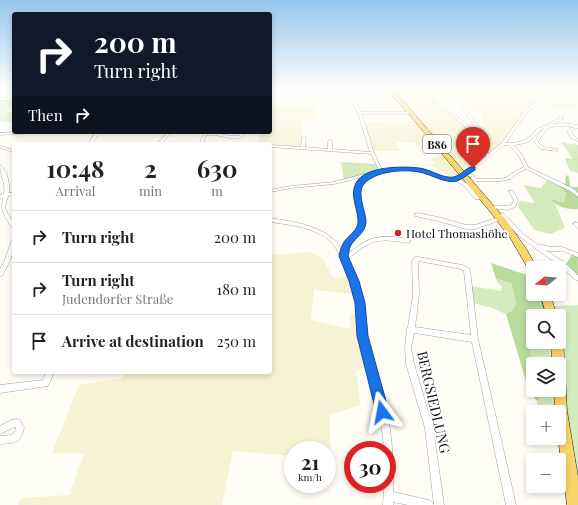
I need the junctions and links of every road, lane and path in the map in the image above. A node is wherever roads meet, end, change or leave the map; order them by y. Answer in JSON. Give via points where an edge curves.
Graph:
{"nodes":[{"id":1,"x":360,"y":113,"type":"joint"},
{"id":2,"x":410,"y":113,"type":"joint"},
{"id":3,"x":449,"y":113,"type":"edge"},
{"id":4,"x":526,"y":113,"type":"edge"},
{"id":5,"x":468,"y":114,"type":"dead end"},
{"id":6,"x":562,"y":118,"type":"dead end"},
{"id":7,"x":578,"y":126,"type":"edge"},
{"id":8,"x":546,"y":127,"type":"junction"},
{"id":9,"x":12,"y":133,"type":"edge"},
{"id":10,"x":0,"y":134,"type":"edge"},
{"id":11,"x":168,"y":134,"type":"edge"},
{"id":12,"x":218,"y":134,"type":"edge"},
{"id":13,"x":241,"y":134,"type":"edge"},
{"id":14,"x":304,"y":137,"type":"dead end"},
{"id":15,"x":578,"y":140,"type":"edge"},
{"id":16,"x":330,"y":141,"type":"dead end"},
{"id":17,"x":480,"y":141,"type":"junction"},
{"id":18,"x":161,"y":142,"type":"edge"},
{"id":19,"x":503,"y":144,"type":"junction"},
{"id":20,"x":510,"y":144,"type":"junction"},
{"id":21,"x":272,"y":146,"type":"edge"},
{"id":22,"x":0,"y":147,"type":"edge"},
{"id":23,"x":303,"y":148,"type":"junction"},
{"id":24,"x":12,"y":150,"type":"edge"},
{"id":25,"x":330,"y":150,"type":"junction"},
{"id":26,"x":556,"y":150,"type":"dead end"},
{"id":27,"x":372,"y":153,"type":"junction"},
{"id":28,"x":488,"y":155,"type":"junction"},
{"id":29,"x":0,"y":166,"type":"edge"},
{"id":30,"x":526,"y":168,"type":"junction"},
{"id":31,"x":381,"y":171,"type":"junction"},
{"id":32,"x":373,"y":173,"type":"junction"},
{"id":33,"x":464,"y":176,"type":"junction"},
{"id":34,"x":477,"y":186,"type":"dead end"},
{"id":35,"x":272,"y":191,"type":"edge"},
{"id":36,"x":511,"y":192,"type":"dead end"},
{"id":37,"x":12,"y":194,"type":"edge"},
{"id":38,"x":6,"y":195,"type":"junction"},
{"id":39,"x":578,"y":195,"type":"edge"},
{"id":40,"x":0,"y":197,"type":"edge"},
{"id":41,"x":492,"y":207,"type":"junction"},
{"id":42,"x":417,"y":215,"type":"dead end"},
{"id":43,"x":499,"y":219,"type":"junction"},
{"id":44,"x":272,"y":220,"type":"edge"},
{"id":45,"x":12,"y":224,"type":"edge"},
{"id":46,"x":408,"y":241,"type":"dead end"},
{"id":47,"x":531,"y":242,"type":"junction"},
{"id":48,"x":12,"y":248,"type":"edge"},
{"id":49,"x":578,"y":255,"type":"edge"},
{"id":50,"x":344,"y":258,"type":"junction"},
{"id":51,"x":528,"y":261,"type":"edge"},
{"id":52,"x":0,"y":274,"type":"edge"},
{"id":53,"x":578,"y":278,"type":"edge"},
{"id":54,"x":410,"y":329,"type":"junction"},
{"id":55,"x":475,"y":339,"type":"junction"},
{"id":56,"x":49,"y":374,"type":"edge"},
{"id":57,"x":0,"y":389,"type":"edge"},
{"id":58,"x":560,"y":397,"type":"edge"},
{"id":59,"x":0,"y":430,"type":"edge"},
{"id":60,"x":0,"y":440,"type":"edge"},
{"id":61,"x":388,"y":500,"type":"edge"},
{"id":62,"x":429,"y":505,"type":"edge"},
{"id":63,"x":440,"y":505,"type":"edge"},
{"id":64,"x":511,"y":505,"type":"edge"},
{"id":65,"x":575,"y":505,"type":"edge"}],
"edges":[{"from":1,"to":2,"type":"street"},
{"from":1,"to":27,"type":"street"},
{"from":2,"to":33,"type":"main road","number":"B86"},
{"from":3,"to":17,"type":"street"},
{"from":4,"to":19,"type":"street"},
{"from":5,"to":17,"type":"street","via":[[478,128]]},
{"from":6,"to":8,"type":"street"},
{"from":7,"to":8,"type":"street"},
{"from":7,"to":15,"type":"street","via":[[569,131],[572,137]]},
{"from":8,"to":20,"type":"street","via":[[522,143]]},
{"from":8,"to":26,"type":"street","via":[[539,135],[537,144],[542,148]]},
{"from":9,"to":10,"type":"street"},
{"from":11,"to":18,"type":"street"},
{"from":12,"to":13,"type":"street","via":[[222,137],[240,137]]},
{"from":14,"to":23,"type":"street"},
{"from":16,"to":25,"type":"street"},
{"from":17,"to":28,"type":"street"},
{"from":19,"to":20,"type":"street"},
{"from":19,"to":28,"type":"street"},
{"from":20,"to":30,"type":"street","via":[[523,157]]},
{"from":21,"to":23,"type":"street"},
{"from":22,"to":24,"type":"street"},
{"from":23,"to":25,"type":"street"},
{"from":25,"to":27,"type":"street"},
{"from":27,"to":31,"type":"street"},
{"from":28,"to":33,"type":"street"},
{"from":29,"to":38,"type":"street","via":[[5,175]]},
{"from":30,"to":33,"type":"street","via":[[518,170],[508,178],[476,180]]},
{"from":30,"to":39,"type":"street"},
{"from":31,"to":32,"type":"street"},
{"from":31,"to":33,"type":"street","via":[[418,170],[444,178]]},
{"from":32,"to":35,"type":"street","via":[[334,183]]},
{"from":32,"to":50,"type":"street","via":[[360,183],[358,202],[362,223],[359,231],[347,243]]},
{"from":33,"to":34,"type":"street"},
{"from":33,"to":41,"type":"main road","number":"B86"},
{"from":36,"to":41,"type":"street","via":[[516,200],[513,206]]},
{"from":37,"to":38,"type":"street"},
{"from":38,"to":40,"type":"street"},
{"from":38,"to":45,"type":"street","via":[[3,206]]},
{"from":41,"to":43,"type":"main road","number":"B86"},
{"from":41,"to":47,"type":"street"},
{"from":42,"to":43,"type":"street","via":[[466,227],[475,227]]},
{"from":43,"to":51,"type":"main road","number":"B86"},
{"from":44,"to":50,"type":"street","via":[[294,223],[322,234],[335,243]]},
{"from":46,"to":50,"type":"street","via":[[384,237],[366,242]]},
{"from":47,"to":49,"type":"street","via":[[544,248],[562,249]]},
{"from":47,"to":53,"type":"street"},
{"from":48,"to":52,"type":"street"},
{"from":50,"to":61,"type":"street","via":[[360,303],[363,336],[387,435]]},
{"from":54,"to":55,"type":"street","name":"BERGSIEDLUNG"},
{"from":54,"to":55,"type":"street","name":"BERGSIEDLUNG","via":[[416,295],[415,260],[418,259],[467,270]]},
{"from":54,"to":63,"type":"street","name":"BERGSIEDLUNG","via":[[410,364],[429,428]]},
{"from":55,"to":64,"type":"street","name":"BERGSIEDLUNG"},
{"from":56,"to":57,"type":"street","via":[[45,383]]},
{"from":58,"to":65,"type":"main road"},
{"from":59,"to":60,"type":"street","via":[[17,423],[20,427],[14,439]]},
{"from":61,"to":62,"type":"street"}]}
